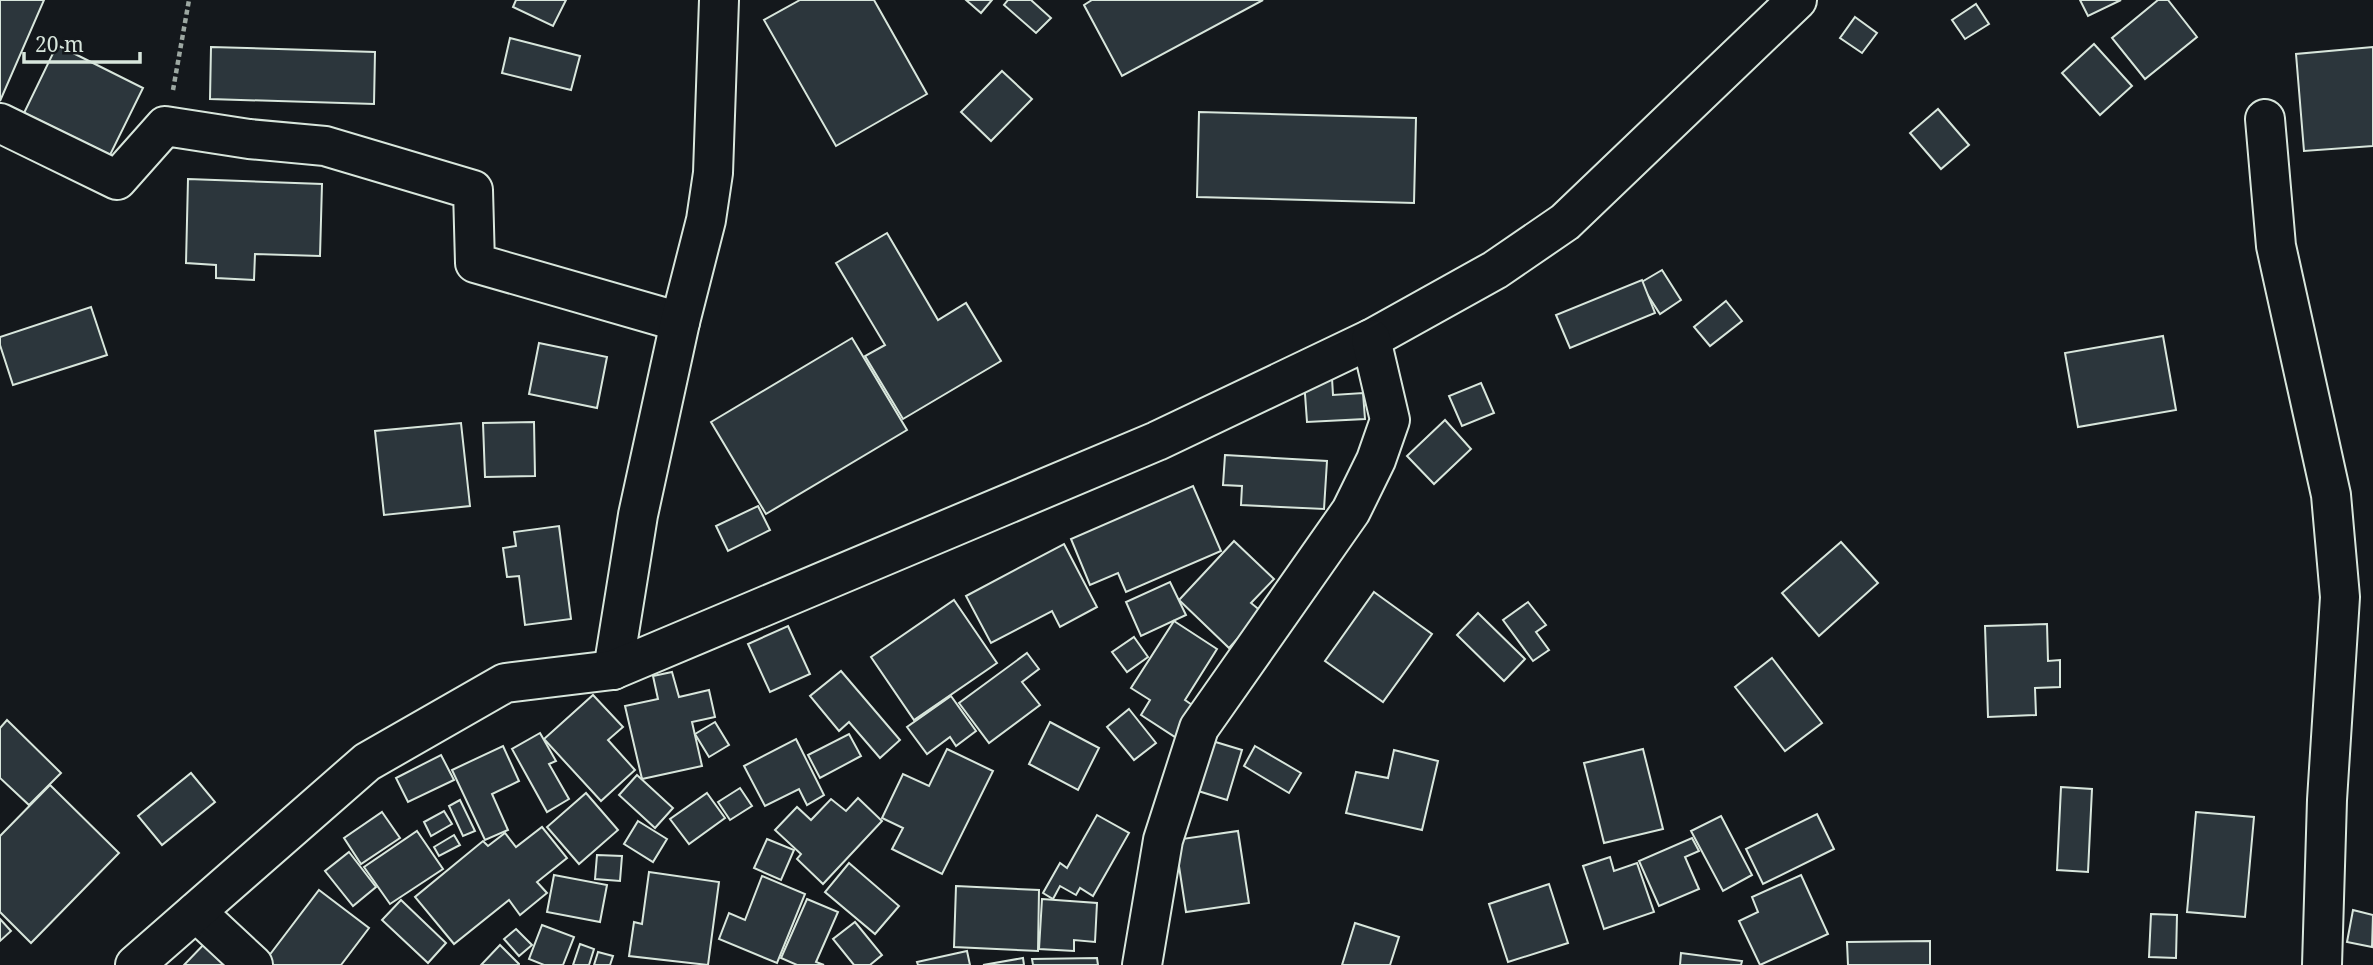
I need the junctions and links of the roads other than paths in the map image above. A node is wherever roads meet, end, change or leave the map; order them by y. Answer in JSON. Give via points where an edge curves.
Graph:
{"nodes":[{"id":1,"x":719,"y":0,"type":"edge"},
{"id":2,"x":1797,"y":0,"type":"edge"},
{"id":3,"x":2265,"y":119,"type":"dead end"},
{"id":4,"x":0,"y":122,"type":"edge"},
{"id":5,"x":680,"y":322,"type":"junction"},
{"id":6,"x":1371,"y":339,"type":"junction"},
{"id":7,"x":613,"y":670,"type":"junction"},
{"id":8,"x":196,"y":912,"type":"junction"},
{"id":9,"x":135,"y":965,"type":"edge"},
{"id":10,"x":253,"y":965,"type":"edge"},
{"id":11,"x":1142,"y":965,"type":"edge"},
{"id":12,"x":2322,"y":965,"type":"edge"}],
"edges":[{"from":1,"to":5,"type":"street","via":[[713,173]]},
{"from":2,"to":6,"type":"street","via":[[1565,222],[1495,270]]},
{"from":3,"to":12,"type":"street","via":[[2276,246],[2331,495],[2340,597]]},
{"from":4,"to":5,"type":"street","via":[[117,180],[165,126],[325,146],[473,190],[475,263]]},
{"from":5,"to":7,"type":"street","via":[[638,515]]},
{"from":6,"to":7,"type":"street","via":[[1157,441]]},
{"from":6,"to":11,"type":"street","via":[[1390,420],[1376,460],[1351,511],[1199,728],[1163,840]]},
{"from":7,"to":8,"type":"street","via":[[505,683],[367,762]]},
{"from":8,"to":9,"type":"street"},
{"from":8,"to":10,"type":"street"}]}
